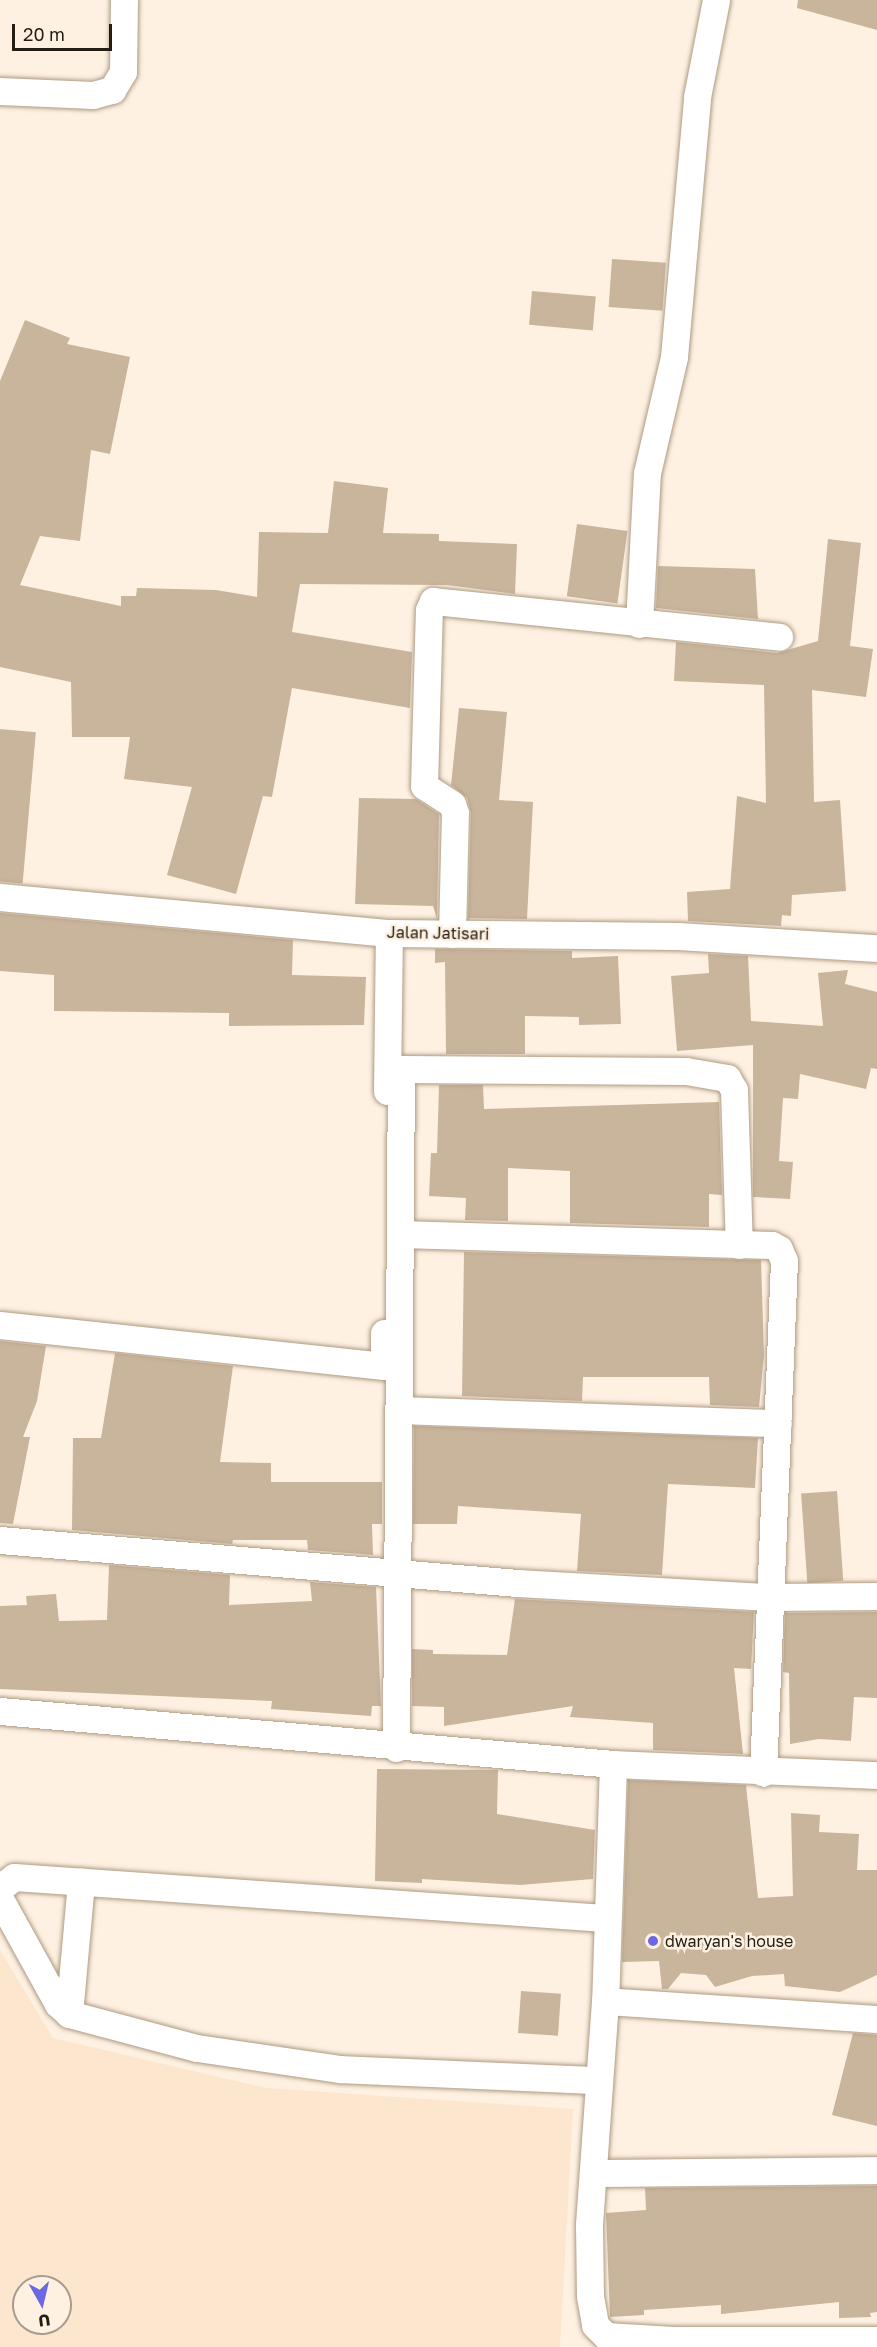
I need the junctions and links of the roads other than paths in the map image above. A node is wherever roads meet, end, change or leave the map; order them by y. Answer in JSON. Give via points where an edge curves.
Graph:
{"nodes":[{"id":1,"x":124,"y":0,"type":"edge"},
{"id":2,"x":716,"y":0,"type":"edge"},
{"id":3,"x":0,"y":91,"type":"edge"},
{"id":4,"x":639,"y":624,"type":"junction"},
{"id":5,"x":778,"y":637,"type":"dead end"},
{"id":6,"x":0,"y":897,"type":"edge"},
{"id":7,"x":389,"y":933,"type":"junction"},
{"id":8,"x":452,"y":934,"type":"junction"},
{"id":9,"x":877,"y":948,"type":"edge"},
{"id":10,"x":400,"y":1234,"type":"junction"},
{"id":11,"x":739,"y":1245,"type":"junction"},
{"id":12,"x":0,"y":1324,"type":"edge"},
{"id":13,"x":398,"y":1410,"type":"junction"},
{"id":14,"x":778,"y":1423,"type":"junction"},
{"id":15,"x":0,"y":1540,"type":"edge"},
{"id":16,"x":396,"y":1572,"type":"junction"},
{"id":17,"x":877,"y":1596,"type":"edge"},
{"id":18,"x":770,"y":1597,"type":"junction"},
{"id":19,"x":0,"y":1711,"type":"edge"},
{"id":20,"x":396,"y":1748,"type":"junction"},
{"id":21,"x":613,"y":1764,"type":"junction"},
{"id":22,"x":763,"y":1773,"type":"junction"},
{"id":23,"x":877,"y":1775,"type":"edge"},
{"id":24,"x":81,"y":1882,"type":"junction"},
{"id":25,"x":0,"y":1888,"type":"edge"},
{"id":26,"x":0,"y":1899,"type":"edge"},
{"id":27,"x":605,"y":1918,"type":"junction"},
{"id":28,"x":605,"y":2001,"type":"junction"},
{"id":29,"x":69,"y":2014,"type":"junction"},
{"id":30,"x":877,"y":2019,"type":"edge"},
{"id":31,"x":597,"y":2080,"type":"junction"},
{"id":32,"x":877,"y":2170,"type":"edge"},
{"id":33,"x":593,"y":2173,"type":"junction"},
{"id":34,"x":877,"y":2340,"type":"edge"},
{"id":35,"x":673,"y":2344,"type":"edge"}],
"edges":[{"from":1,"to":3,"type":"street","via":[[123,72],[112,90],[93,95]]},
{"from":2,"to":4,"type":"street","via":[[697,97],[675,357],[647,473]]},
{"from":4,"to":5,"type":"street"},
{"from":4,"to":8,"type":"street","via":[[444,599],[430,604],[424,786],[452,804],[455,813]]},
{"from":6,"to":7,"type":"street","name":"Jalan Jatisari"},
{"from":7,"to":8,"type":"street","name":"Jalan Jatisari"},
{"from":7,"to":12,"type":"street","via":[[384,1365]]},
{"from":8,"to":9,"type":"street","name":"Jalan Jatisari","via":[[678,936]]},
{"from":10,"to":11,"type":"street"},
{"from":10,"to":11,"type":"street","via":[[401,1069],[686,1071],[727,1078],[734,1090]]},
{"from":10,"to":13,"type":"street"},
{"from":11,"to":14,"type":"street","via":[[772,1245],[784,1261]]},
{"from":13,"to":14,"type":"street"},
{"from":13,"to":16,"type":"street"},
{"from":14,"to":18,"type":"street"},
{"from":15,"to":16,"type":"street"},
{"from":16,"to":18,"type":"street"},
{"from":16,"to":20,"type":"street"},
{"from":17,"to":18,"type":"street"},
{"from":18,"to":22,"type":"street"},
{"from":19,"to":20,"type":"street"},
{"from":20,"to":21,"type":"street"},
{"from":21,"to":22,"type":"street"},
{"from":21,"to":27,"type":"street"},
{"from":22,"to":23,"type":"street"},
{"from":24,"to":25,"type":"street","via":[[14,1877]]},
{"from":24,"to":27,"type":"street"},
{"from":24,"to":29,"type":"street"},
{"from":26,"to":29,"type":"street","via":[[58,2004]]},
{"from":27,"to":28,"type":"street"},
{"from":28,"to":30,"type":"street"},
{"from":28,"to":31,"type":"street"},
{"from":29,"to":31,"type":"street","via":[[197,2048],[340,2069]]},
{"from":31,"to":33,"type":"street"},
{"from":32,"to":33,"type":"street"},
{"from":33,"to":35,"type":"street","via":[[589,2225],[595,2325],[606,2336]]},
{"from":34,"to":35,"type":"street"}]}
